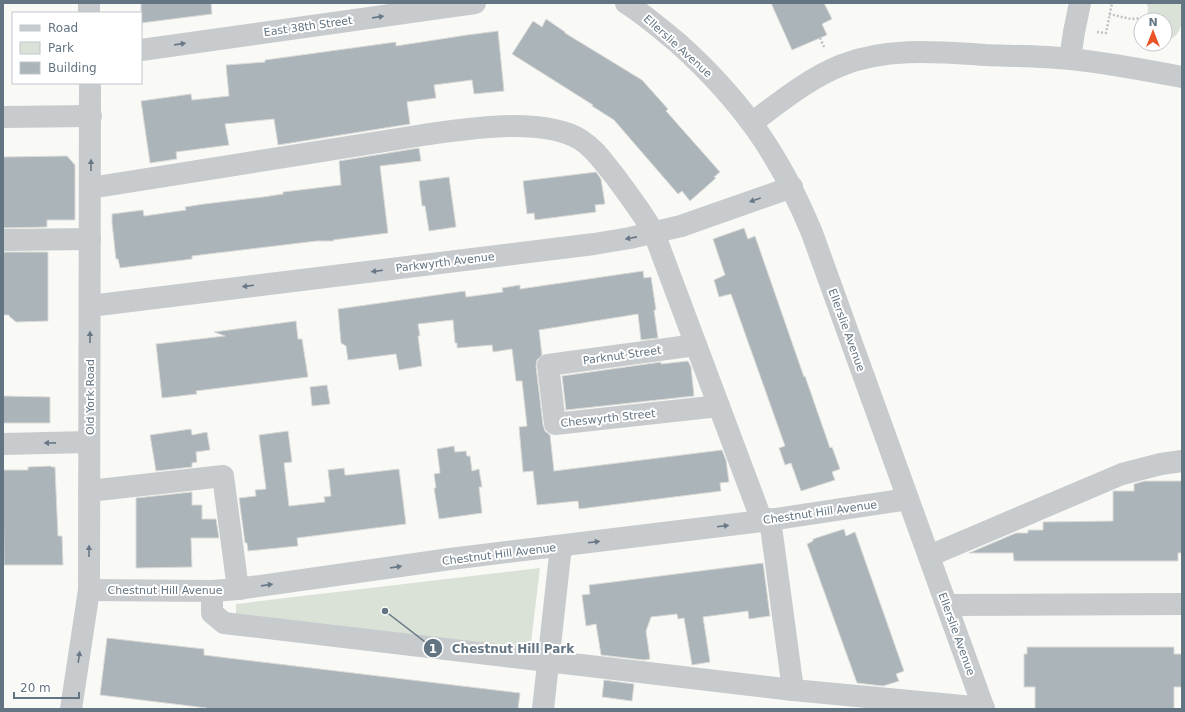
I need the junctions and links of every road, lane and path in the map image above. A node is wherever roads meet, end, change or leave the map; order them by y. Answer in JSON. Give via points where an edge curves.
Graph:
{"nodes":[{"id":1,"x":475,"y":3,"type":"edge"},
{"id":2,"x":626,"y":3,"type":"edge"},
{"id":3,"x":1080,"y":3,"type":"edge"},
{"id":4,"x":1110,"y":14,"type":"dead end"},
{"id":5,"x":1133,"y":19,"type":"edge"},
{"id":6,"x":820,"y":38,"type":"dead end"},
{"id":7,"x":142,"y":50,"type":"edge"},
{"id":8,"x":828,"y":54,"type":"dead end"},
{"id":9,"x":1070,"y":59,"type":"junction"},
{"id":10,"x":1182,"y":77,"type":"edge"},
{"id":11,"x":90,"y":84,"type":"edge"},
{"id":12,"x":91,"y":116,"type":"junction"},
{"id":13,"x":3,"y":117,"type":"edge"},
{"id":14,"x":752,"y":122,"type":"junction"},
{"id":15,"x":792,"y":186,"type":"junction"},
{"id":16,"x":90,"y":188,"type":"junction"},
{"id":17,"x":654,"y":233,"type":"junction"},
{"id":18,"x":90,"y":239,"type":"junction"},
{"id":19,"x":3,"y":240,"type":"edge"},
{"id":20,"x":90,"y":306,"type":"junction"},
{"id":21,"x":696,"y":345,"type":"junction"},
{"id":22,"x":548,"y":365,"type":"joint"},
{"id":23,"x":719,"y":406,"type":"junction"},
{"id":24,"x":89,"y":442,"type":"junction"},
{"id":25,"x":3,"y":444,"type":"edge"},
{"id":26,"x":1182,"y":461,"type":"edge"},
{"id":27,"x":89,"y":490,"type":"junction"},
{"id":28,"x":908,"y":499,"type":"junction"},
{"id":29,"x":766,"y":520,"type":"junction"},
{"id":30,"x":561,"y":546,"type":"junction"},
{"id":31,"x":929,"y":556,"type":"junction"},
{"id":32,"x":238,"y":589,"type":"junction"},
{"id":33,"x":88,"y":590,"type":"junction"},
{"id":34,"x":212,"y":591,"type":"junction"},
{"id":35,"x":1182,"y":604,"type":"edge"},
{"id":36,"x":947,"y":605,"type":"junction"},
{"id":37,"x":548,"y":661,"type":"junction"},
{"id":38,"x":793,"y":690,"type":"junction"},
{"id":39,"x":984,"y":708,"type":"edge"},
{"id":40,"x":71,"y":709,"type":"edge"},
{"id":41,"x":543,"y":709,"type":"edge"}],
"edges":[{"from":7,"to":1,"type":"street","name":"East 38th Street","one_way":true},
{"from":2,"to":14,"type":"street","name":"Ellerslie Avenue","via":[[696,60],[723,86]]},
{"from":3,"to":9,"type":"street"},
{"from":4,"to":5,"type":"path"},
{"from":6,"to":8,"type":"path"},
{"from":9,"to":10,"type":"street"},
{"from":9,"to":14,"type":"street","via":[[936,52],[885,54],[841,65],[804,85]]},
{"from":11,"to":12,"type":"street","name":"Old York Road"},
{"from":12,"to":13,"type":"street"},
{"from":16,"to":12,"type":"street","name":"Old York Road","one_way":true},
{"from":14,"to":15,"type":"street","name":"Ellerslie Avenue"},
{"from":15,"to":17,"type":"street","name":"Parkwyrth Avenue","one_way":true,"via":[[681,226]]},
{"from":15,"to":28,"type":"street","name":"Ellerslie Avenue","via":[[812,233]]},
{"from":16,"to":17,"type":"street","via":[[423,135],[477,128],[538,127],[560,131],[581,140],[599,156],[643,213]]},
{"from":16,"to":18,"type":"street","name":"Old York Road"},
{"from":17,"to":20,"type":"street","name":"Parkwyrth Avenue","one_way":true,"via":[[594,244]]},
{"from":17,"to":21,"type":"street"},
{"from":18,"to":19,"type":"street"},
{"from":18,"to":20,"type":"street","name":"Old York Road"},
{"from":24,"to":20,"type":"street","name":"Old York Road","one_way":true},
{"from":21,"to":22,"type":"street","name":"Parknut Street"},
{"from":21,"to":23,"type":"street"},
{"from":22,"to":23,"type":"street","name":"Cheswyrth Street","via":[[555,424]]},
{"from":23,"to":29,"type":"street"},
{"from":24,"to":25,"type":"street","one_way":true},
{"from":24,"to":27,"type":"street","name":"Old York Road"},
{"from":26,"to":31,"type":"street","via":[[1122,474]]},
{"from":27,"to":32,"type":"street","via":[[224,476]]},
{"from":33,"to":27,"type":"street","name":"Old York Road","one_way":true},
{"from":28,"to":29,"type":"street","name":"Chestnut Hill Avenue"},
{"from":28,"to":31,"type":"street","name":"Ellerslie Avenue"},
{"from":30,"to":29,"type":"street","name":"Chestnut Hill Avenue","one_way":true},
{"from":29,"to":38,"type":"street"},
{"from":32,"to":30,"type":"street","name":"Chestnut Hill Avenue","one_way":true},
{"from":30,"to":37,"type":"street"},
{"from":31,"to":36,"type":"street","name":"Ellerslie Avenue"},
{"from":32,"to":34,"type":"street","name":"Chestnut Hill Avenue"},
{"from":33,"to":34,"type":"street","name":"Chestnut Hill Avenue"},
{"from":40,"to":33,"type":"street","name":"Old York Road","one_way":true},
{"from":34,"to":37,"type":"street","via":[[212,613],[224,623]]},
{"from":35,"to":36,"type":"street"},
{"from":36,"to":39,"type":"street","name":"Ellerslie Avenue"},
{"from":37,"to":38,"type":"street"},
{"from":37,"to":41,"type":"street"},
{"from":38,"to":39,"type":"street"}]}
